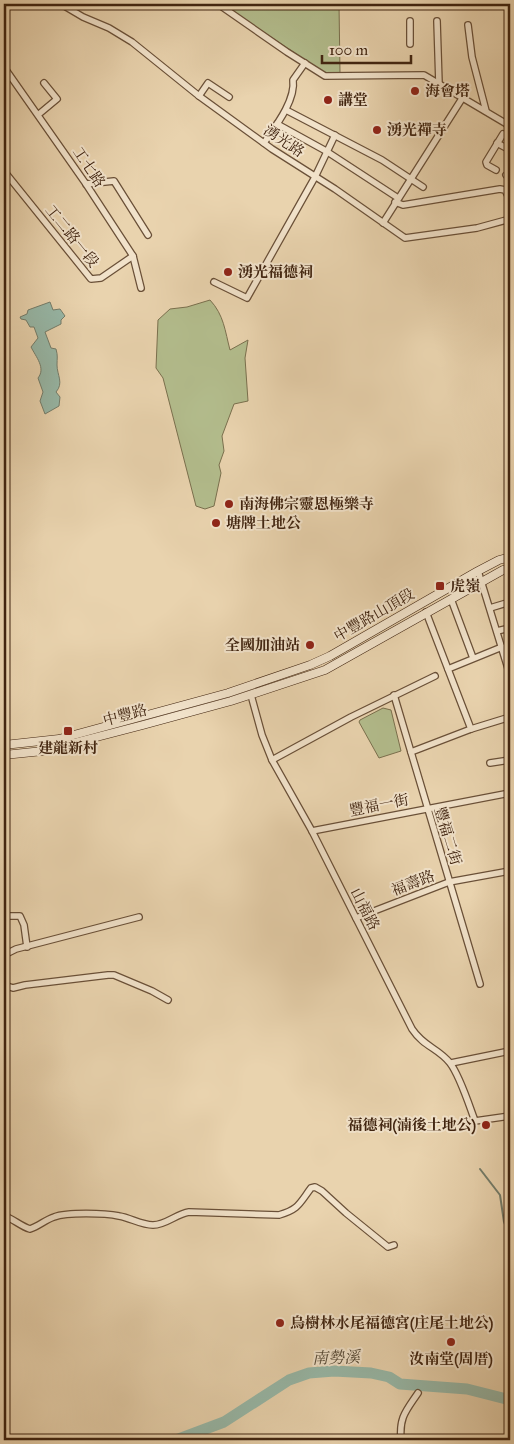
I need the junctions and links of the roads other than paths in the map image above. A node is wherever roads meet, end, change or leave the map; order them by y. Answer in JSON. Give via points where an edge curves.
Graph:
{"nodes":[{"id":1,"x":61,"y":4,"type":"edge"},
{"id":2,"x":218,"y":4,"type":"edge"},
{"id":3,"x":410,"y":21,"type":"dead end"},
{"id":4,"x":437,"y":21,"type":"dead end"},
{"id":5,"x":468,"y":25,"type":"dead end"},
{"id":6,"x":410,"y":44,"type":"dead end"},
{"id":7,"x":305,"y":63,"type":"junction"},
{"id":8,"x":4,"y":67,"type":"edge"},
{"id":9,"x":44,"y":83,"type":"dead end"},
{"id":10,"x":439,"y":84,"type":"junction"},
{"id":11,"x":199,"y":96,"type":"junction"},
{"id":12,"x":229,"y":97,"type":"dead end"},
{"id":13,"x":463,"y":97,"type":"junction"},
{"id":14,"x":286,"y":110,"type":"junction"},
{"id":15,"x":486,"y":111,"type":"junction"},
{"id":16,"x":38,"y":114,"type":"junction"},
{"id":17,"x":276,"y":124,"type":"junction"},
{"id":18,"x":510,"y":126,"type":"edge"},
{"id":19,"x":503,"y":134,"type":"dead end"},
{"id":20,"x":335,"y":135,"type":"junction"},
{"id":21,"x":264,"y":143,"type":"junction"},
{"id":22,"x":497,"y":143,"type":"junction"},
{"id":23,"x":510,"y":150,"type":"edge"},
{"id":24,"x":326,"y":151,"type":"junction"},
{"id":25,"x":496,"y":170,"type":"dead end"},
{"id":26,"x":5,"y":174,"type":"edge"},
{"id":27,"x":315,"y":176,"type":"junction"},
{"id":28,"x":411,"y":179,"type":"junction"},
{"id":29,"x":86,"y":184,"type":"junction"},
{"id":30,"x":422,"y":187,"type":"dead end"},
{"id":31,"x":397,"y":200,"type":"junction"},
{"id":32,"x":510,"y":200,"type":"edge"},
{"id":33,"x":510,"y":220,"type":"edge"},
{"id":34,"x":383,"y":223,"type":"junction"},
{"id":35,"x":148,"y":236,"type":"dead end"},
{"id":36,"x":133,"y":256,"type":"junction"},
{"id":37,"x":214,"y":282,"type":"dead end"},
{"id":38,"x":140,"y":288,"type":"dead end"},
{"id":39,"x":510,"y":557,"type":"edge"},
{"id":40,"x":510,"y":569,"type":"edge"},
{"id":41,"x":478,"y":570,"type":"junction"},
{"id":42,"x":481,"y":582,"type":"junction"},
{"id":43,"x":451,"y":599,"type":"junction"},
{"id":44,"x":510,"y":602,"type":"edge"},
{"id":45,"x":490,"y":608,"type":"junction"},
{"id":46,"x":426,"y":612,"type":"junction"},
{"id":47,"x":510,"y":628,"type":"edge"},
{"id":48,"x":497,"y":631,"type":"junction"},
{"id":49,"x":502,"y":646,"type":"junction"},
{"id":50,"x":473,"y":658,"type":"junction"},
{"id":51,"x":448,"y":669,"type":"junction"},
{"id":52,"x":510,"y":675,"type":"edge"},
{"id":53,"x":435,"y":676,"type":"dead end"},
{"id":54,"x":246,"y":686,"type":"joint"},
{"id":55,"x":251,"y":694,"type":"junction"},
{"id":56,"x":394,"y":695,"type":"junction"},
{"id":57,"x":510,"y":717,"type":"edge"},
{"id":58,"x":471,"y":730,"type":"junction"},
{"id":59,"x":21,"y":744,"type":"junction"},
{"id":60,"x":4,"y":745,"type":"edge"},
{"id":61,"x":22,"y":752,"type":"junction"},
{"id":62,"x":411,"y":752,"type":"junction"},
{"id":63,"x":4,"y":754,"type":"edge"},
{"id":64,"x":272,"y":760,"type":"junction"},
{"id":65,"x":510,"y":760,"type":"edge"},
{"id":66,"x":490,"y":763,"type":"dead end"},
{"id":67,"x":510,"y":793,"type":"edge"},
{"id":68,"x":427,"y":809,"type":"junction"},
{"id":69,"x":312,"y":831,"type":"junction"},
{"id":70,"x":510,"y":870,"type":"edge"},
{"id":71,"x":449,"y":882,"type":"junction"},
{"id":72,"x":4,"y":916,"type":"edge"},
{"id":73,"x":139,"y":917,"type":"dead end"},
{"id":74,"x":356,"y":918,"type":"junction"},
{"id":75,"x":27,"y":947,"type":"junction"},
{"id":76,"x":4,"y":955,"type":"edge"},
{"id":77,"x":480,"y":984,"type":"dead end"},
{"id":78,"x":4,"y":985,"type":"edge"},
{"id":79,"x":168,"y":1000,"type":"dead end"},
{"id":80,"x":510,"y":1051,"type":"edge"},
{"id":81,"x":451,"y":1063,"type":"junction"},
{"id":82,"x":510,"y":1116,"type":"edge"},
{"id":83,"x":4,"y":1216,"type":"edge"},
{"id":84,"x":394,"y":1244,"type":"dead end"},
{"id":85,"x":418,"y":1393,"type":"dead end"},
{"id":86,"x":401,"y":1440,"type":"edge"}],
"edges":[{"from":1,"to":11,"type":"street","name":"湧光路","via":[[132,42]]},
{"from":2,"to":7,"type":"street"},
{"from":3,"to":6,"type":"street"},
{"from":4,"to":10,"type":"street"},
{"from":5,"to":15,"type":"street","via":[[472,57]]},
{"from":7,"to":10,"type":"street","via":[[325,76],[424,75]]},
{"from":7,"to":14,"type":"street","via":[[293,80],[294,87]]},
{"from":8,"to":16,"type":"street","name":"工七路"},
{"from":9,"to":16,"type":"street","via":[[56,99]]},
{"from":10,"to":13,"type":"street"},
{"from":11,"to":12,"type":"street","via":[[208,83]]},
{"from":11,"to":21,"type":"street","name":"湧光路"},
{"from":13,"to":15,"type":"street"},
{"from":13,"to":28,"type":"street"},
{"from":14,"to":17,"type":"street"},
{"from":14,"to":20,"type":"street"},
{"from":15,"to":18,"type":"street"},
{"from":16,"to":29,"type":"street","name":"工七路"},
{"from":17,"to":21,"type":"street"},
{"from":17,"to":24,"type":"street"},
{"from":19,"to":22,"type":"street"},
{"from":20,"to":24,"type":"street"},
{"from":20,"to":28,"type":"street"},
{"from":21,"to":27,"type":"street","name":"湧光路"},
{"from":22,"to":23,"type":"street"},
{"from":22,"to":25,"type":"street","via":[[486,162]]},
{"from":24,"to":27,"type":"street"},
{"from":24,"to":31,"type":"street"},
{"from":26,"to":36,"type":"street","name":"工二路一段","via":[[91,279],[100,278]]},
{"from":27,"to":34,"type":"street","name":"湧光路"},
{"from":27,"to":37,"type":"street","via":[[247,298]]},
{"from":28,"to":30,"type":"street"},
{"from":28,"to":31,"type":"street"},
{"from":29,"to":35,"type":"street","via":[[114,181]]},
{"from":29,"to":36,"type":"street","name":"工七路"},
{"from":31,"to":32,"type":"street","via":[[402,205],[500,189],[505,190]]},
{"from":31,"to":34,"type":"street"},
{"from":33,"to":34,"type":"street","name":"湧光路","via":[[405,238]]},
{"from":36,"to":38,"type":"street","name":"工七路"},
{"from":39,"to":41,"type":"main road","name":"中豐路山頂段"},
{"from":40,"to":42,"type":"main road","name":"中豐路山頂段"},
{"from":41,"to":42,"type":"street"},
{"from":41,"to":54,"type":"main road","name":"中豐路山頂段","via":[[330,656]]},
{"from":42,"to":43,"type":"main road","name":"中豐路山頂段"},
{"from":42,"to":45,"type":"street"},
{"from":43,"to":46,"type":"main road","name":"中豐路山頂段"},
{"from":43,"to":50,"type":"street"},
{"from":44,"to":45,"type":"street"},
{"from":45,"to":48,"type":"street"},
{"from":46,"to":51,"type":"street"},
{"from":46,"to":55,"type":"main road","name":"中豐路山頂段","via":[[325,670]]},
{"from":47,"to":48,"type":"street"},
{"from":48,"to":49,"type":"street"},
{"from":49,"to":50,"type":"street"},
{"from":49,"to":52,"type":"street"},
{"from":50,"to":51,"type":"street"},
{"from":51,"to":58,"type":"street"},
{"from":53,"to":56,"type":"street"},
{"from":54,"to":59,"type":"main road","name":"中豐路","via":[[59,739]]},
{"from":55,"to":61,"type":"main road","name":"中豐路","via":[[52,749]]},
{"from":55,"to":64,"type":"street","name":"山福路"},
{"from":56,"to":62,"type":"street","name":"豐福二街"},
{"from":56,"to":64,"type":"street"},
{"from":57,"to":58,"type":"street"},
{"from":58,"to":62,"type":"street"},
{"from":59,"to":60,"type":"main road","name":"中豐路"},
{"from":59,"to":61,"type":"main road"},
{"from":61,"to":63,"type":"main road","name":"中豐路"},
{"from":62,"to":68,"type":"street","name":"豐福二街"},
{"from":64,"to":69,"type":"street","name":"山福路"},
{"from":65,"to":66,"type":"street"},
{"from":67,"to":68,"type":"street","name":"豐福一街"},
{"from":68,"to":69,"type":"street","name":"豐福一街"},
{"from":68,"to":71,"type":"street","name":"豐福二街"},
{"from":69,"to":74,"type":"street","name":"山福路"},
{"from":70,"to":71,"type":"street","name":"福壽路"},
{"from":71,"to":74,"type":"street","name":"福壽路"},
{"from":71,"to":77,"type":"street","name":"豐福二街"},
{"from":72,"to":75,"type":"street","via":[[20,916]]},
{"from":73,"to":75,"type":"street"},
{"from":74,"to":81,"type":"street","name":"山福路","via":[[412,1029],[422,1042]]},
{"from":75,"to":76,"type":"street"},
{"from":78,"to":79,"type":"street","via":[[13,988],[108,974]]},
{"from":80,"to":81,"type":"street"},
{"from":81,"to":82,"type":"street","name":"山福路","via":[[475,1121]]},
{"from":83,"to":84,"type":"street","via":[[30,1229],[64,1215],[103,1214],[154,1225],[188,1212],[279,1215],[297,1208],[315,1187],[388,1247]]},
{"from":85,"to":86,"type":"street","via":[[405,1413],[400,1427]]}]}
